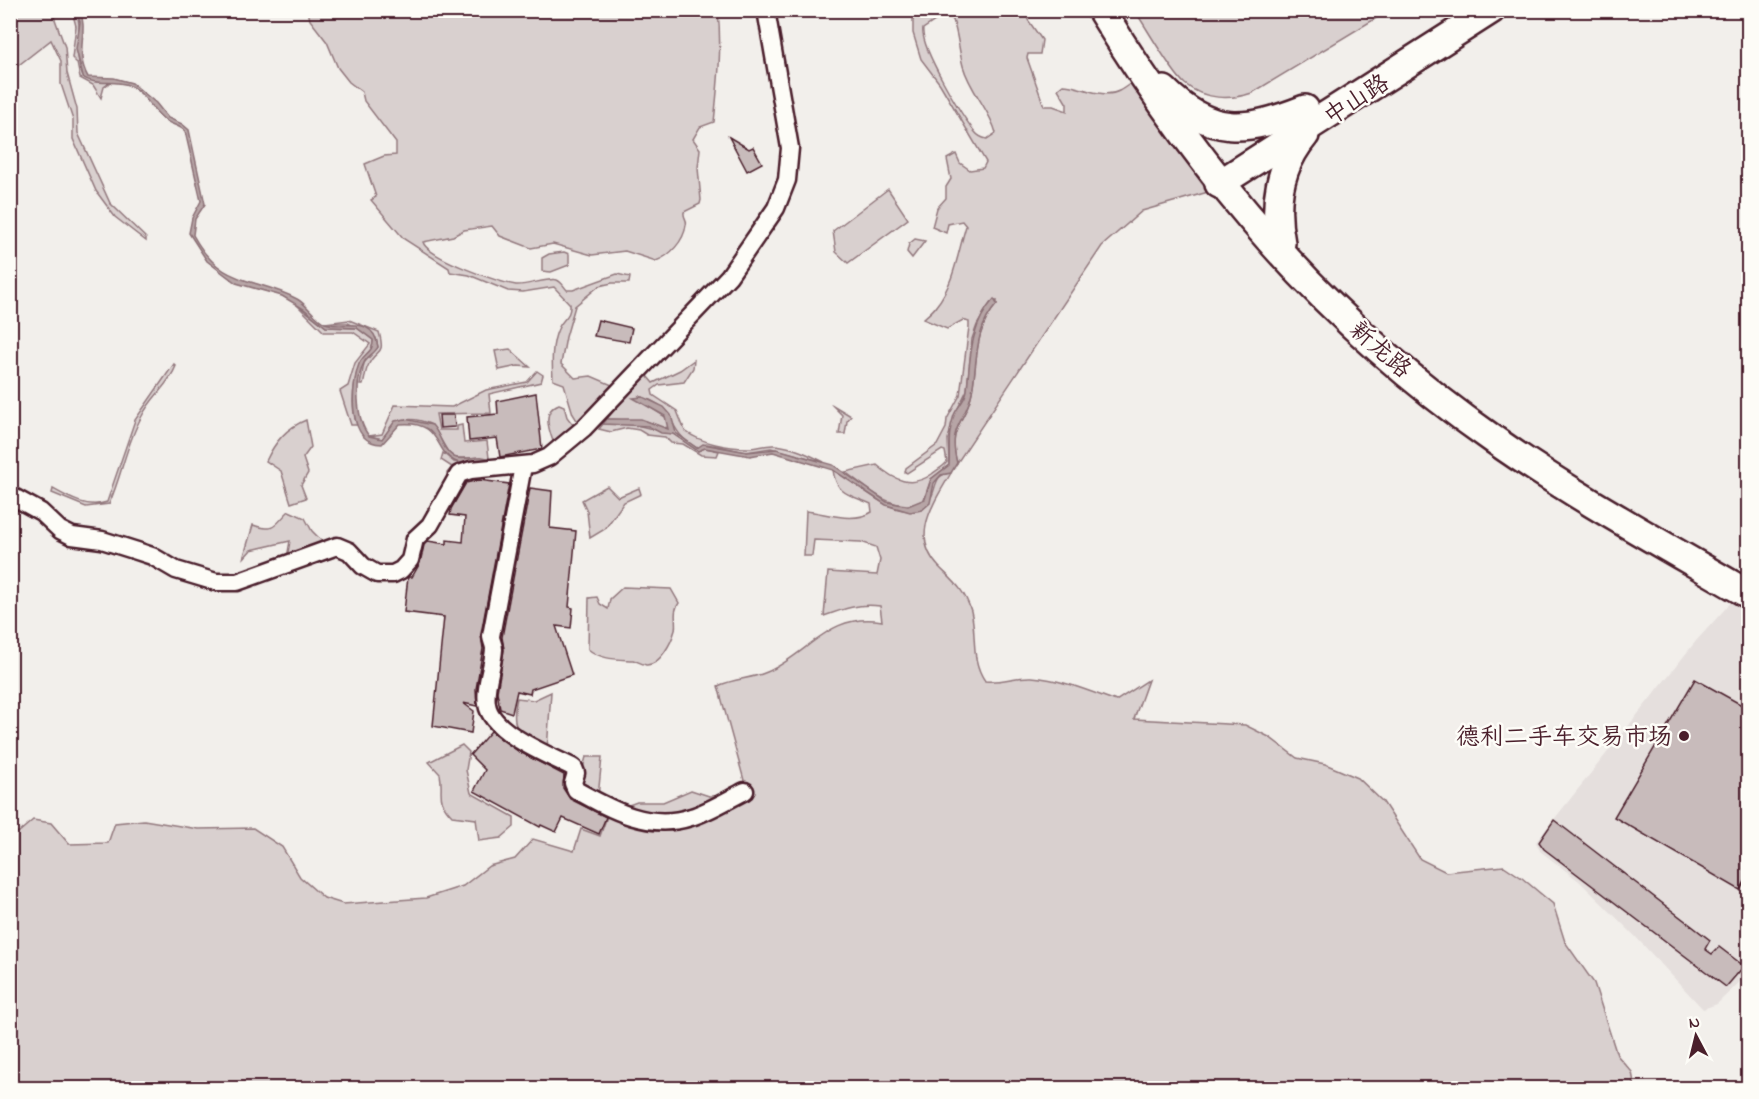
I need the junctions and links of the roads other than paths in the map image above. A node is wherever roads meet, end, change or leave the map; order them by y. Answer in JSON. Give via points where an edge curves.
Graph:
{"nodes":[{"id":1,"x":766,"y":10,"type":"edge"},
{"id":2,"x":1101,"y":10,"type":"edge"},
{"id":3,"x":1109,"y":10,"type":"edge"},
{"id":4,"x":1461,"y":10,"type":"edge"},
{"id":5,"x":1491,"y":10,"type":"edge"},
{"id":6,"x":1150,"y":76,"type":"junction"},
{"id":7,"x":1310,"y":117,"type":"junction"},
{"id":8,"x":1218,"y":174,"type":"junction"},
{"id":9,"x":1281,"y":243,"type":"junction"},
{"id":10,"x":523,"y":466,"type":"junction"},
{"id":11,"x":10,"y":495,"type":"edge"},
{"id":12,"x":1749,"y":587,"type":"edge"},
{"id":13,"x":1749,"y":594,"type":"edge"},
{"id":14,"x":745,"y":791,"type":"dead end"}],
"edges":[{"from":1,"to":10,"type":"street","via":[[790,148],[783,195],[729,276],[688,320],[584,428],[549,457]]},
{"from":2,"to":8,"type":"main road","name":"新龙路","via":[[1143,79]]},
{"from":3,"to":6,"type":"main road","name":"新龙路"},
{"from":4,"to":7,"type":"main road","name":"中山路"},
{"from":5,"to":7,"type":"main road","name":"中山路"},
{"from":6,"to":7,"type":"main road","via":[[1181,107],[1219,125]]},
{"from":6,"to":8,"type":"main road","name":"新龙路"},
{"from":7,"to":8,"type":"main road","name":"中山路"},
{"from":7,"to":9,"type":"main road","via":[[1282,176],[1277,211]]},
{"from":8,"to":9,"type":"main road","name":"新龙路"},
{"from":8,"to":13,"type":"main road","name":"新龙路","via":[[1300,275],[1371,342],[1492,439],[1618,520]]},
{"from":9,"to":12,"type":"main road","name":"新龙路","via":[[1366,330],[1497,434],[1622,514]]},
{"from":10,"to":11,"type":"street","via":[[459,474],[430,525],[415,539],[407,566],[393,574],[377,574],[337,546],[224,584],[176,570],[145,553],[72,536]]},
{"from":10,"to":14,"type":"street","via":[[491,636],[494,645],[487,698],[491,715],[530,746],[574,768],[576,790],[631,818],[647,822],[691,817]]}]}
